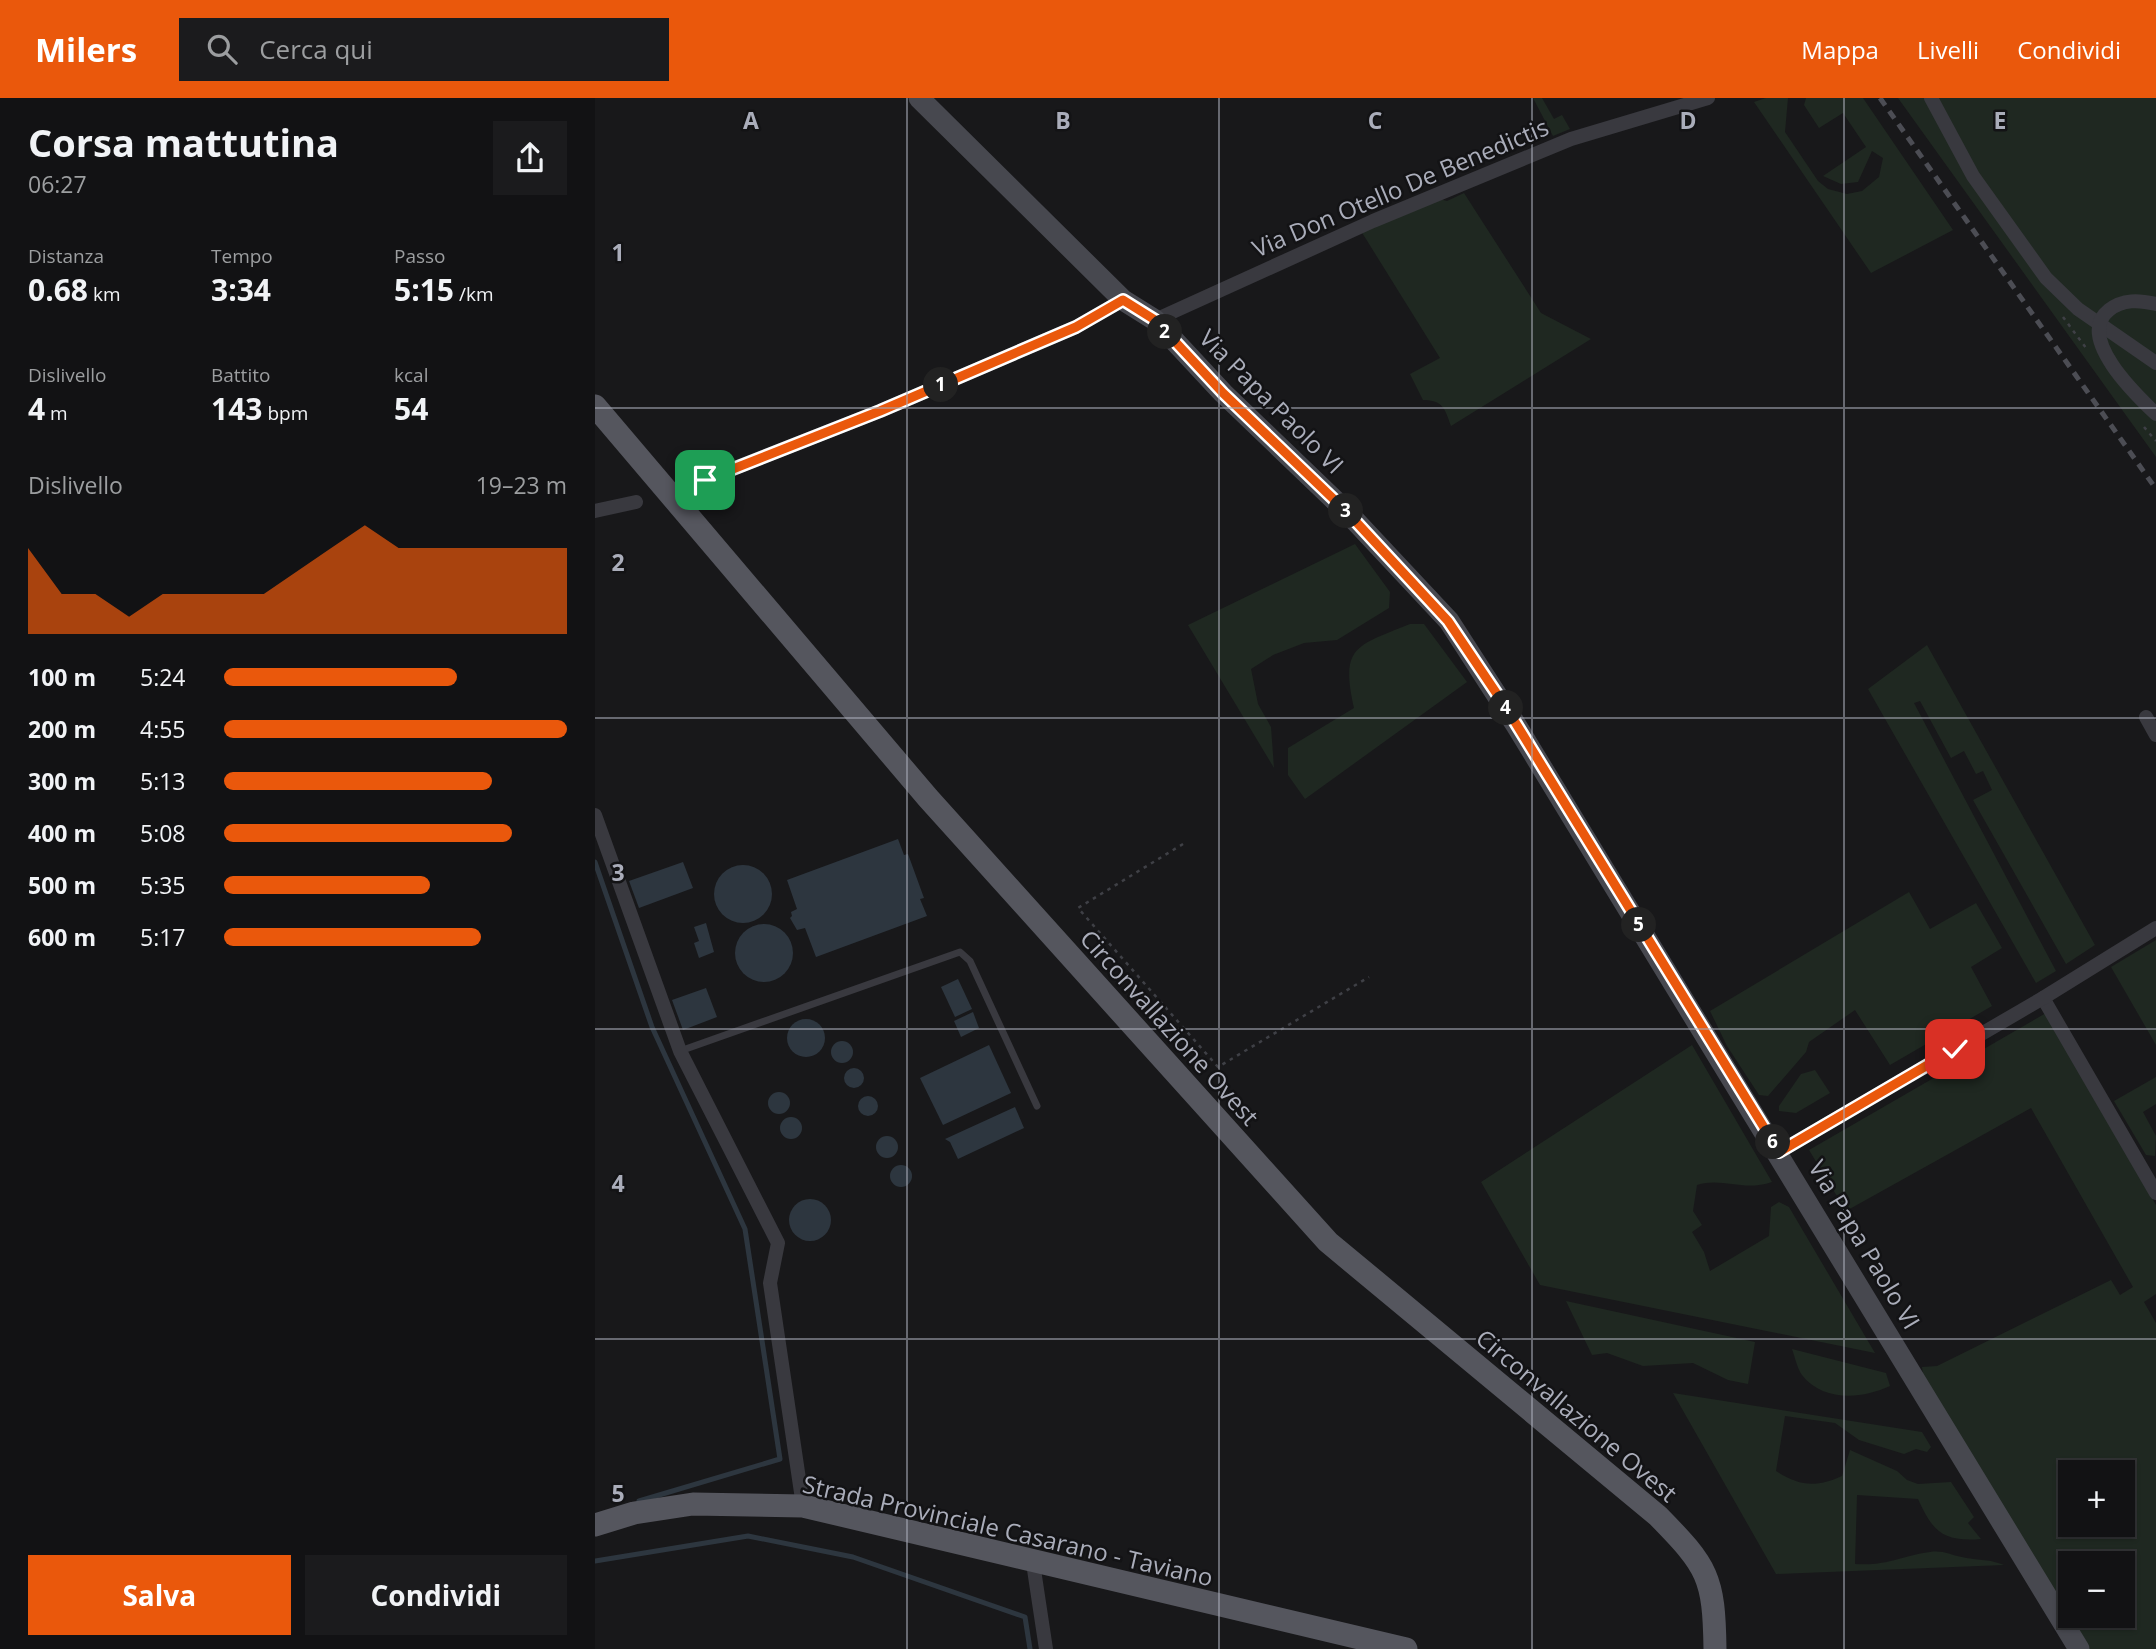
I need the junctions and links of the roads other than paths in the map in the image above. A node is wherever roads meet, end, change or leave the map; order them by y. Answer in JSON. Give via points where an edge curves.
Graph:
{"nodes":[{"id":1,"x":919,"y":98,"type":"edge"},
{"id":2,"x":1708,"y":98,"type":"edge"},
{"id":3,"x":1931,"y":98,"type":"edge"},
{"id":4,"x":1123,"y":300,"type":"junction"},
{"id":5,"x":2156,"y":304,"type":"edge"},
{"id":6,"x":1155,"y":320,"type":"junction"},
{"id":7,"x":2099,"y":324,"type":"junction"},
{"id":8,"x":2156,"y":363,"type":"edge"},
{"id":9,"x":595,"y":406,"type":"edge"},
{"id":10,"x":2156,"y":414,"type":"edge"},
{"id":11,"x":705,"y":480,"type":"dead end"},
{"id":12,"x":636,"y":502,"type":"dead end"},
{"id":13,"x":595,"y":511,"type":"edge"},
{"id":14,"x":2146,"y":717,"type":"dead end"},
{"id":15,"x":2156,"y":735,"type":"edge"},
{"id":16,"x":595,"y":815,"type":"edge"},
{"id":17,"x":2156,"y":928,"type":"edge"},
{"id":18,"x":2043,"y":998,"type":"junction"},
{"id":19,"x":680,"y":1051,"type":"junction"},
{"id":20,"x":1037,"y":1105,"type":"dead end"},
{"id":21,"x":1779,"y":1152,"type":"junction"},
{"id":22,"x":2156,"y":1193,"type":"edge"},
{"id":23,"x":803,"y":1506,"type":"junction"},
{"id":24,"x":595,"y":1525,"type":"edge"},
{"id":25,"x":1033,"y":1563,"type":"junction"},
{"id":26,"x":2075,"y":1646,"type":"edge"},
{"id":27,"x":1046,"y":1649,"type":"edge"},
{"id":28,"x":1406,"y":1649,"type":"edge"},
{"id":29,"x":1715,"y":1649,"type":"edge"}],
"edges":[{"from":1,"to":4,"type":"street","name":"Via Papa Paolo VI"},
{"from":2,"to":6,"type":"street","name":"Via Don Otello De Benedictis","via":[[1571,139],[1373,220]]},
{"from":3,"to":7,"type":"street","via":[[1973,176],[2027,254],[2061,296]]},
{"from":4,"to":6,"type":"street","name":"Via Papa Paolo VI"},
{"from":4,"to":11,"type":"street","via":[[1076,327]]},
{"from":5,"to":7,"type":"street","via":[[2120,303],[2103,315]]},
{"from":6,"to":21,"type":"street","name":"Via Papa Paolo VI","via":[[1223,393],[1347,512],[1448,621],[1507,709]]},
{"from":7,"to":8,"type":"street"},
{"from":7,"to":10,"type":"street","via":[[2111,365]]},
{"from":9,"to":29,"type":"main road","name":"Circonvallazione Ovest","via":[[928,797],[1328,1242],[1658,1516],[1697,1556],[1712,1590]]},
{"from":12,"to":13,"type":"street"},
{"from":14,"to":15,"type":"street"},
{"from":16,"to":19,"type":"street"},
{"from":17,"to":18,"type":"street"},
{"from":18,"to":21,"type":"street"},
{"from":18,"to":22,"type":"street"},
{"from":19,"to":20,"type":"lane","via":[[960,952],[970,961]]},
{"from":19,"to":23,"type":"street","via":[[778,1243],[770,1283]]},
{"from":21,"to":26,"type":"street","name":"Via Papa Paolo VI"},
{"from":23,"to":24,"type":"main road","name":"Strada Provinciale Casarano - Taviano","via":[[693,1504],[633,1513]]},
{"from":23,"to":25,"type":"main road","name":"Strada Provinciale Casarano - Taviano"},
{"from":25,"to":27,"type":"street"},
{"from":25,"to":28,"type":"main road","name":"Strada Provinciale Casarano - Taviano"}]}
